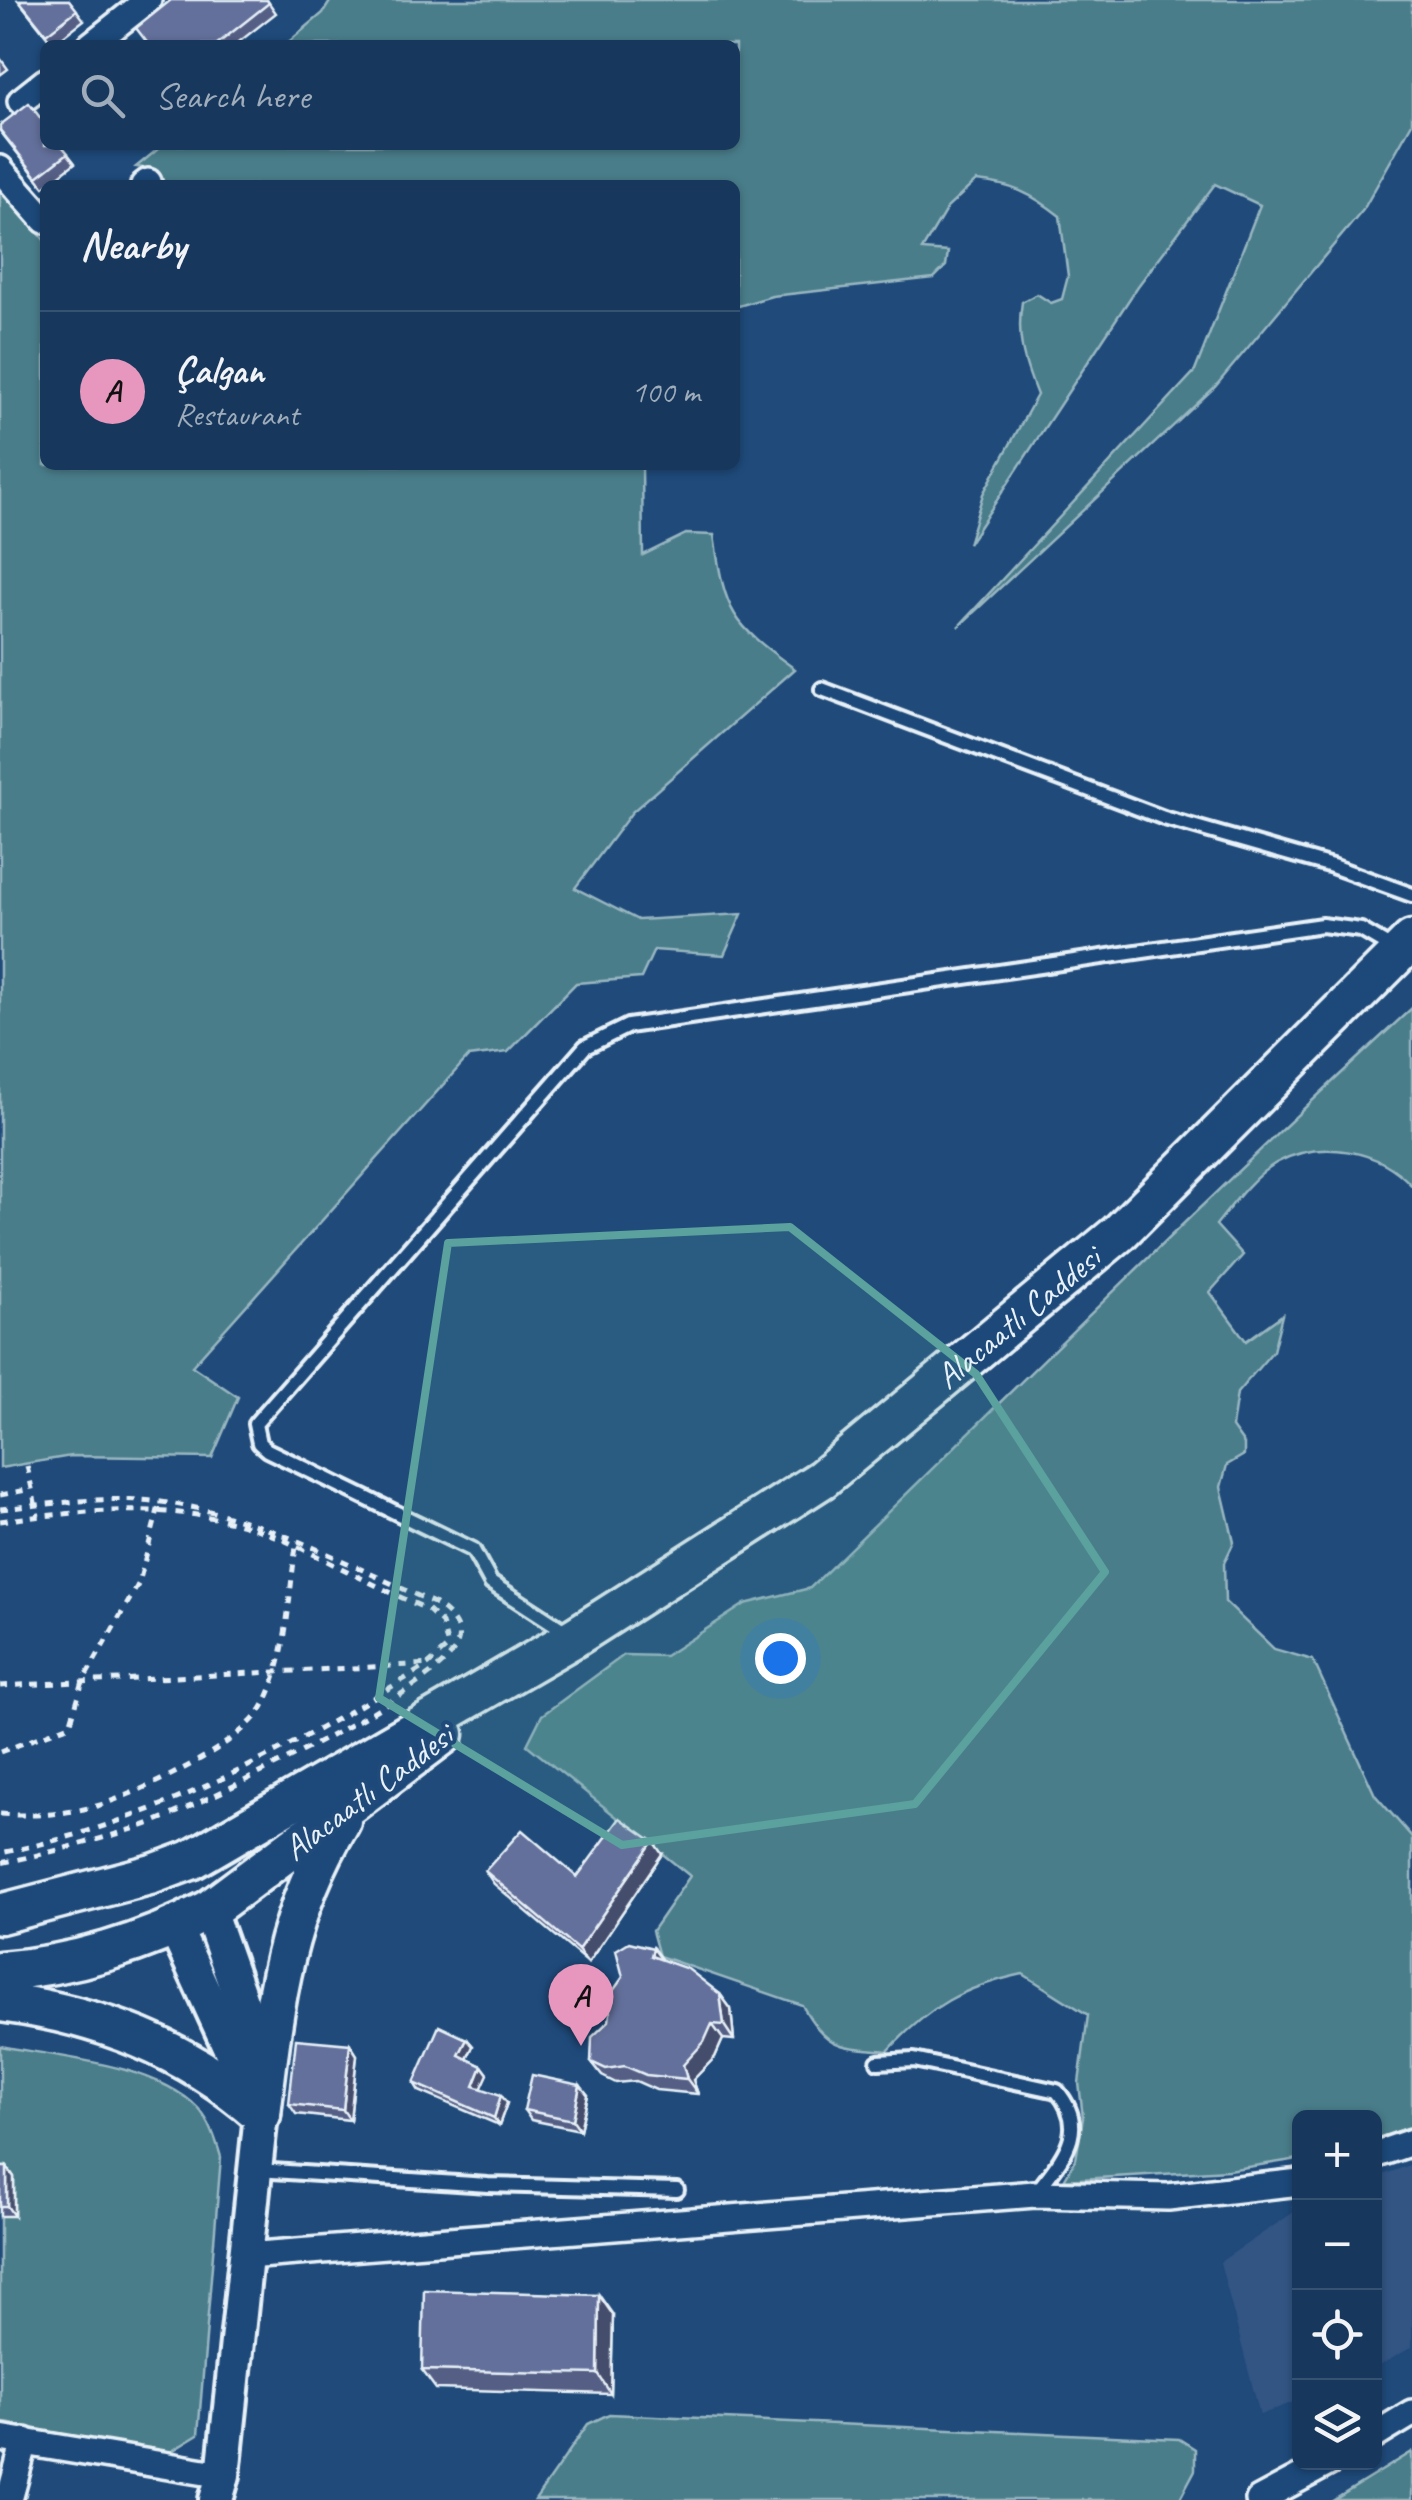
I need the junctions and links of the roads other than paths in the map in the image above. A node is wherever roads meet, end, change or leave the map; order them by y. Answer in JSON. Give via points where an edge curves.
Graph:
{"nodes":[{"id":1,"x":148,"y":0,"type":"edge"},
{"id":2,"x":97,"y":40,"type":"edge"},
{"id":3,"x":40,"y":86,"type":"edge"},
{"id":4,"x":21,"y":101,"type":"dead end"},
{"id":5,"x":0,"y":169,"type":"edge"},
{"id":6,"x":40,"y":214,"type":"edge"},
{"id":7,"x":822,"y":690,"type":"dead end"},
{"id":8,"x":1412,"y":895,"type":"edge"},
{"id":9,"x":1406,"y":946,"type":"edge"},
{"id":10,"x":575,"y":1637,"type":"junction"},
{"id":11,"x":349,"y":1808,"type":"junction"},
{"id":12,"x":191,"y":1860,"type":"junction"},
{"id":13,"x":153,"y":1874,"type":"junction"},
{"id":14,"x":209,"y":1910,"type":"junction"},
{"id":15,"x":0,"y":1914,"type":"edge"},
{"id":16,"x":175,"y":1928,"type":"junction"},
{"id":17,"x":0,"y":1970,"type":"edge"},
{"id":18,"x":0,"y":2002,"type":"edge"},
{"id":19,"x":878,"y":2062,"type":"dead end"},
{"id":20,"x":261,"y":2114,"type":"junction"},
{"id":21,"x":1412,"y":2142,"type":"edge"},
{"id":22,"x":1382,"y":2152,"type":"edge"},
{"id":23,"x":257,"y":2170,"type":"junction"},
{"id":24,"x":1292,"y":2183,"type":"edge"},
{"id":25,"x":677,"y":2190,"type":"dead end"},
{"id":26,"x":1035,"y":2194,"type":"junction"},
{"id":27,"x":246,"y":2256,"type":"junction"},
{"id":28,"x":1412,"y":2413,"type":"edge"},
{"id":29,"x":1382,"y":2431,"type":"edge"},
{"id":30,"x":12,"y":2440,"type":"edge"},
{"id":31,"x":1315,"y":2470,"type":"edge"},
{"id":32,"x":219,"y":2488,"type":"edge"},
{"id":33,"x":9,"y":2500,"type":"edge"},
{"id":34,"x":1259,"y":2500,"type":"edge"}],
"edges":[{"from":1,"to":2,"type":"street"},
{"from":3,"to":4,"type":"street"},
{"from":5,"to":6,"type":"street"},
{"from":7,"to":8,"type":"lane","via":[[1164,818]]},
{"from":9,"to":10,"type":"main road","name":"Alacaatlı Caddesi","via":[[1119,1232],[999,1335],[822,1479]]},
{"from":9,"to":10,"type":"lane","via":[[1322,925],[628,1026],[585,1047],[256,1424],[267,1450],[473,1550],[491,1583]]},
{"from":10,"to":11,"type":"main road","name":"Alacaatlı Caddesi"},
{"from":10,"to":12,"type":"main road","name":"Alacaatlı Caddesi"},
{"from":11,"to":14,"type":"main road","name":"Alacaatlı Caddesi"},
{"from":11,"to":20,"type":"main road","via":[[289,1932]]},
{"from":12,"to":13,"type":"main road","name":"Alacaatlı Caddesi"},
{"from":12,"to":14,"type":"main road"},
{"from":13,"to":15,"type":"main road","name":"Alacaatlı Caddesi"},
{"from":13,"to":16,"type":"main road"},
{"from":14,"to":16,"type":"main road","name":"Alacaatlı Caddesi"},
{"from":14,"to":20,"type":"street","via":[[252,2029]]},
{"from":16,"to":17,"type":"main road","name":"Alacaatlı Caddesi","via":[[103,1951]]},
{"from":16,"to":20,"type":"street"},
{"from":18,"to":20,"type":"main road","via":[[149,2040],[199,2065]]},
{"from":19,"to":26,"type":"lane","via":[[914,2060],[1057,2091],[1072,2109],[1073,2124],[1066,2153]]},
{"from":20,"to":23,"type":"street"},
{"from":21,"to":22,"type":"street"},
{"from":23,"to":25,"type":"lane"},
{"from":23,"to":27,"type":"street"},
{"from":24,"to":26,"type":"street","via":[[1168,2196]]},
{"from":26,"to":27,"type":"street"},
{"from":27,"to":32,"type":"street"},
{"from":28,"to":29,"type":"street"},
{"from":30,"to":32,"type":"street"},
{"from":30,"to":33,"type":"street"},
{"from":31,"to":34,"type":"street"}]}
